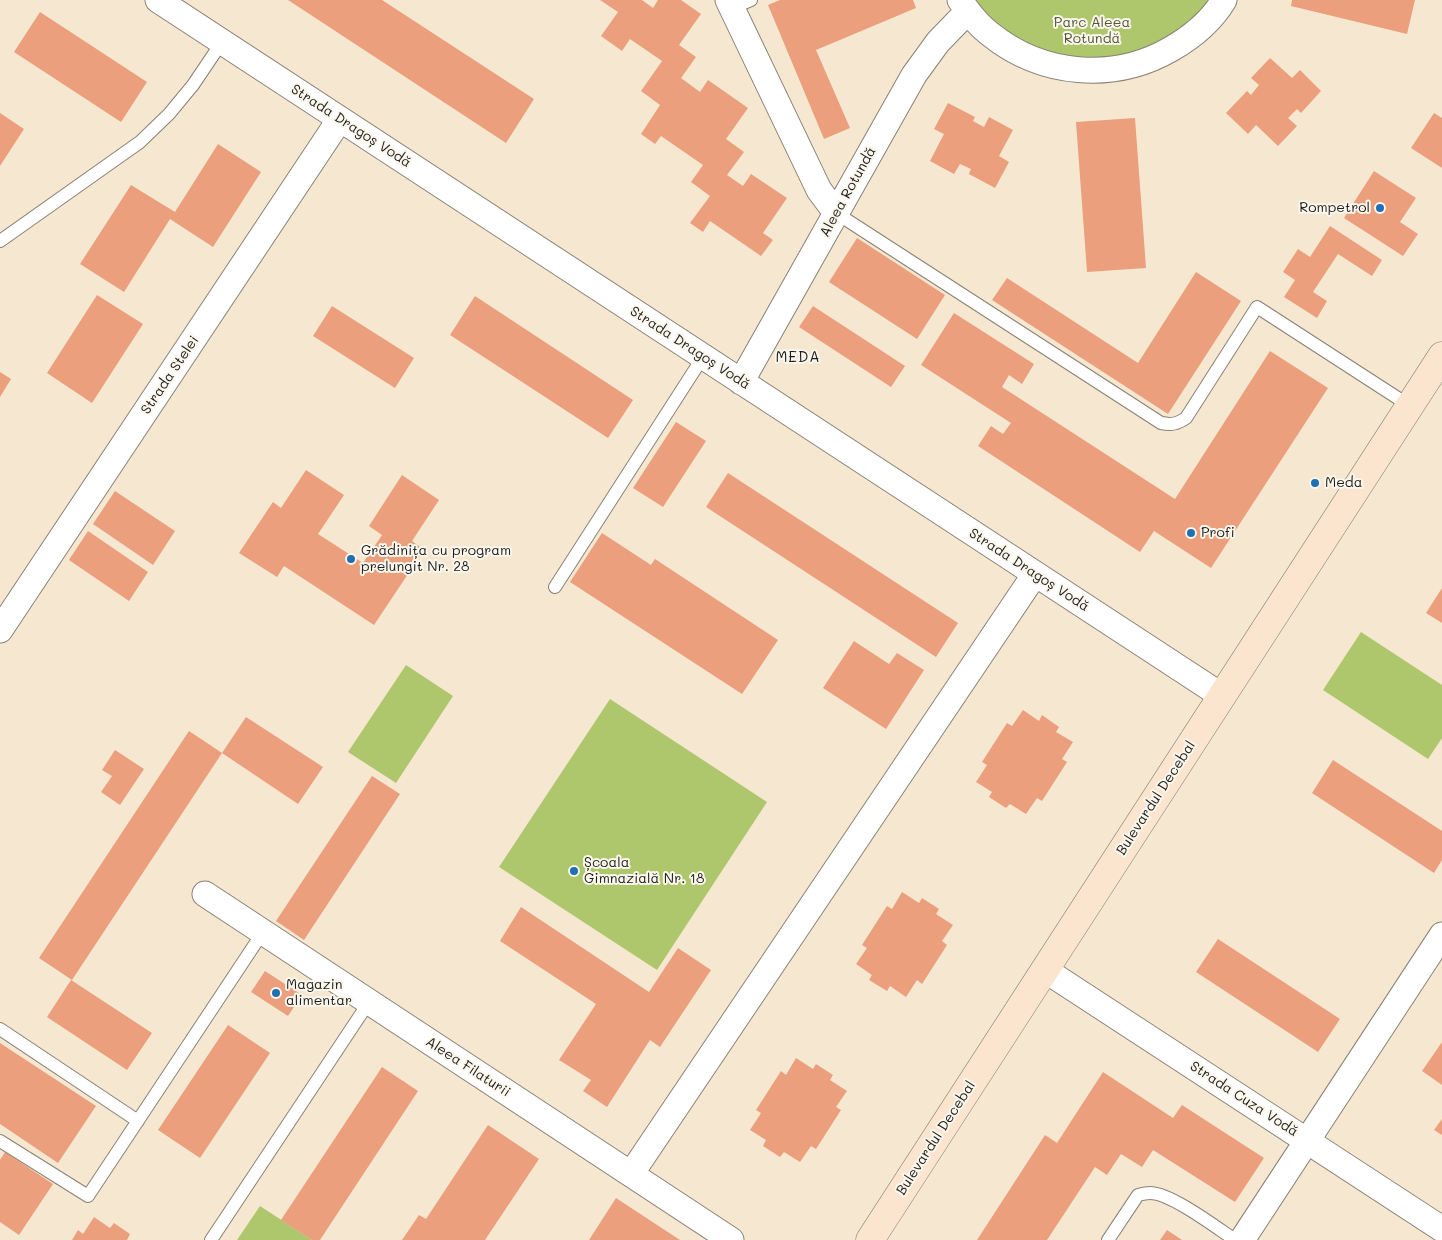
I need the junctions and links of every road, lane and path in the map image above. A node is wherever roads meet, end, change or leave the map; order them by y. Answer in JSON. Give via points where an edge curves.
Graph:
{"nodes":[{"id":1,"x":158,"y":0,"type":"edge"},
{"id":2,"x":1224,"y":0,"type":"edge"},
{"id":3,"x":737,"y":3,"type":"edge"},
{"id":4,"x":964,"y":6,"type":"edge"},
{"id":5,"x":222,"y":42,"type":"junction"},
{"id":6,"x":340,"y":119,"type":"junction"},
{"id":7,"x":836,"y":214,"type":"junction"},
{"id":8,"x":0,"y":241,"type":"edge"},
{"id":9,"x":1442,"y":356,"type":"edge"},
{"id":10,"x":703,"y":357,"type":"junction"},
{"id":11,"x":741,"y":382,"type":"junction"},
{"id":12,"x":1410,"y":406,"type":"junction"},
{"id":13,"x":1035,"y":574,"type":"junction"},
{"id":14,"x":556,"y":587,"type":"dead end"},
{"id":15,"x":0,"y":630,"type":"edge"},
{"id":16,"x":1222,"y":696,"type":"junction"},
{"id":17,"x":205,"y":894,"type":"dead end"},
{"id":18,"x":263,"y":932,"type":"junction"},
{"id":19,"x":1442,"y":935,"type":"edge"},
{"id":20,"x":1045,"y":970,"type":"junction"},
{"id":21,"x":369,"y":1002,"type":"junction"},
{"id":22,"x":0,"y":1029,"type":"edge"},
{"id":23,"x":138,"y":1120,"type":"junction"},
{"id":24,"x":0,"y":1141,"type":"edge"},
{"id":25,"x":1307,"y":1141,"type":"junction"},
{"id":26,"x":631,"y":1174,"type":"junction"},
{"id":27,"x":1442,"y":1229,"type":"edge"},
{"id":28,"x":211,"y":1240,"type":"edge"},
{"id":29,"x":731,"y":1240,"type":"edge"},
{"id":30,"x":870,"y":1240,"type":"edge"},
{"id":31,"x":1108,"y":1240,"type":"edge"},
{"id":32,"x":1235,"y":1240,"type":"edge"},
{"id":33,"x":1242,"y":1240,"type":"edge"}],
"edges":[{"from":1,"to":5,"type":"street","name":"Strada Dragoș Vodă"},
{"from":2,"to":4,"type":"street","name":"Aleea Rotundă","via":[[1204,24],[1161,55],[1137,65],[1085,71],[1034,60],[1010,48],[988,33]]},
{"from":3,"to":7,"type":"street","via":[[819,190]]},
{"from":4,"to":7,"type":"street","name":"Aleea Rotundă","via":[[914,75]]},
{"from":5,"to":6,"type":"street","name":"Strada Dragoș Vodă"},
{"from":5,"to":8,"type":"lane","via":[[193,85],[140,142]]},
{"from":6,"to":10,"type":"street","name":"Strada Dragoș Vodă"},
{"from":6,"to":15,"type":"street","name":"Strada Stelei"},
{"from":7,"to":11,"type":"street","name":"Aleea Rotundă"},
{"from":7,"to":12,"type":"lane","via":[[1161,423],[1170,425],[1186,418],[1257,307]]},
{"from":9,"to":12,"type":"main road","name":"Bulevardul Decebal"},
{"from":10,"to":11,"type":"street","name":"Strada Dragoș Vodă"},
{"from":10,"to":14,"type":"lane"},
{"from":11,"to":13,"type":"street","name":"Strada Dragoș Vodă"},
{"from":12,"to":16,"type":"main road","name":"Bulevardul Decebal"},
{"from":13,"to":16,"type":"street","name":"Strada Dragoș Vodă"},
{"from":13,"to":26,"type":"street"},
{"from":16,"to":20,"type":"main road","name":"Bulevardul Decebal"},
{"from":17,"to":18,"type":"street","name":"Aleea Filaturii"},
{"from":18,"to":21,"type":"street","name":"Aleea Filaturii"},
{"from":18,"to":23,"type":"lane"},
{"from":19,"to":25,"type":"street"},
{"from":20,"to":25,"type":"street","name":"Strada Cuza Vodă"},
{"from":20,"to":30,"type":"main road","name":"Bulevardul Decebal"},
{"from":21,"to":26,"type":"street","name":"Aleea Filaturii"},
{"from":21,"to":28,"type":"lane"},
{"from":22,"to":23,"type":"lane"},
{"from":23,"to":24,"type":"lane","via":[[88,1196]]},
{"from":25,"to":27,"type":"street","name":"Strada Cuza Vodă"},
{"from":25,"to":33,"type":"street"},
{"from":26,"to":29,"type":"street","name":"Aleea Filaturii"},
{"from":31,"to":32,"type":"lane","via":[[1138,1195],[1151,1193],[1191,1210]]}]}
